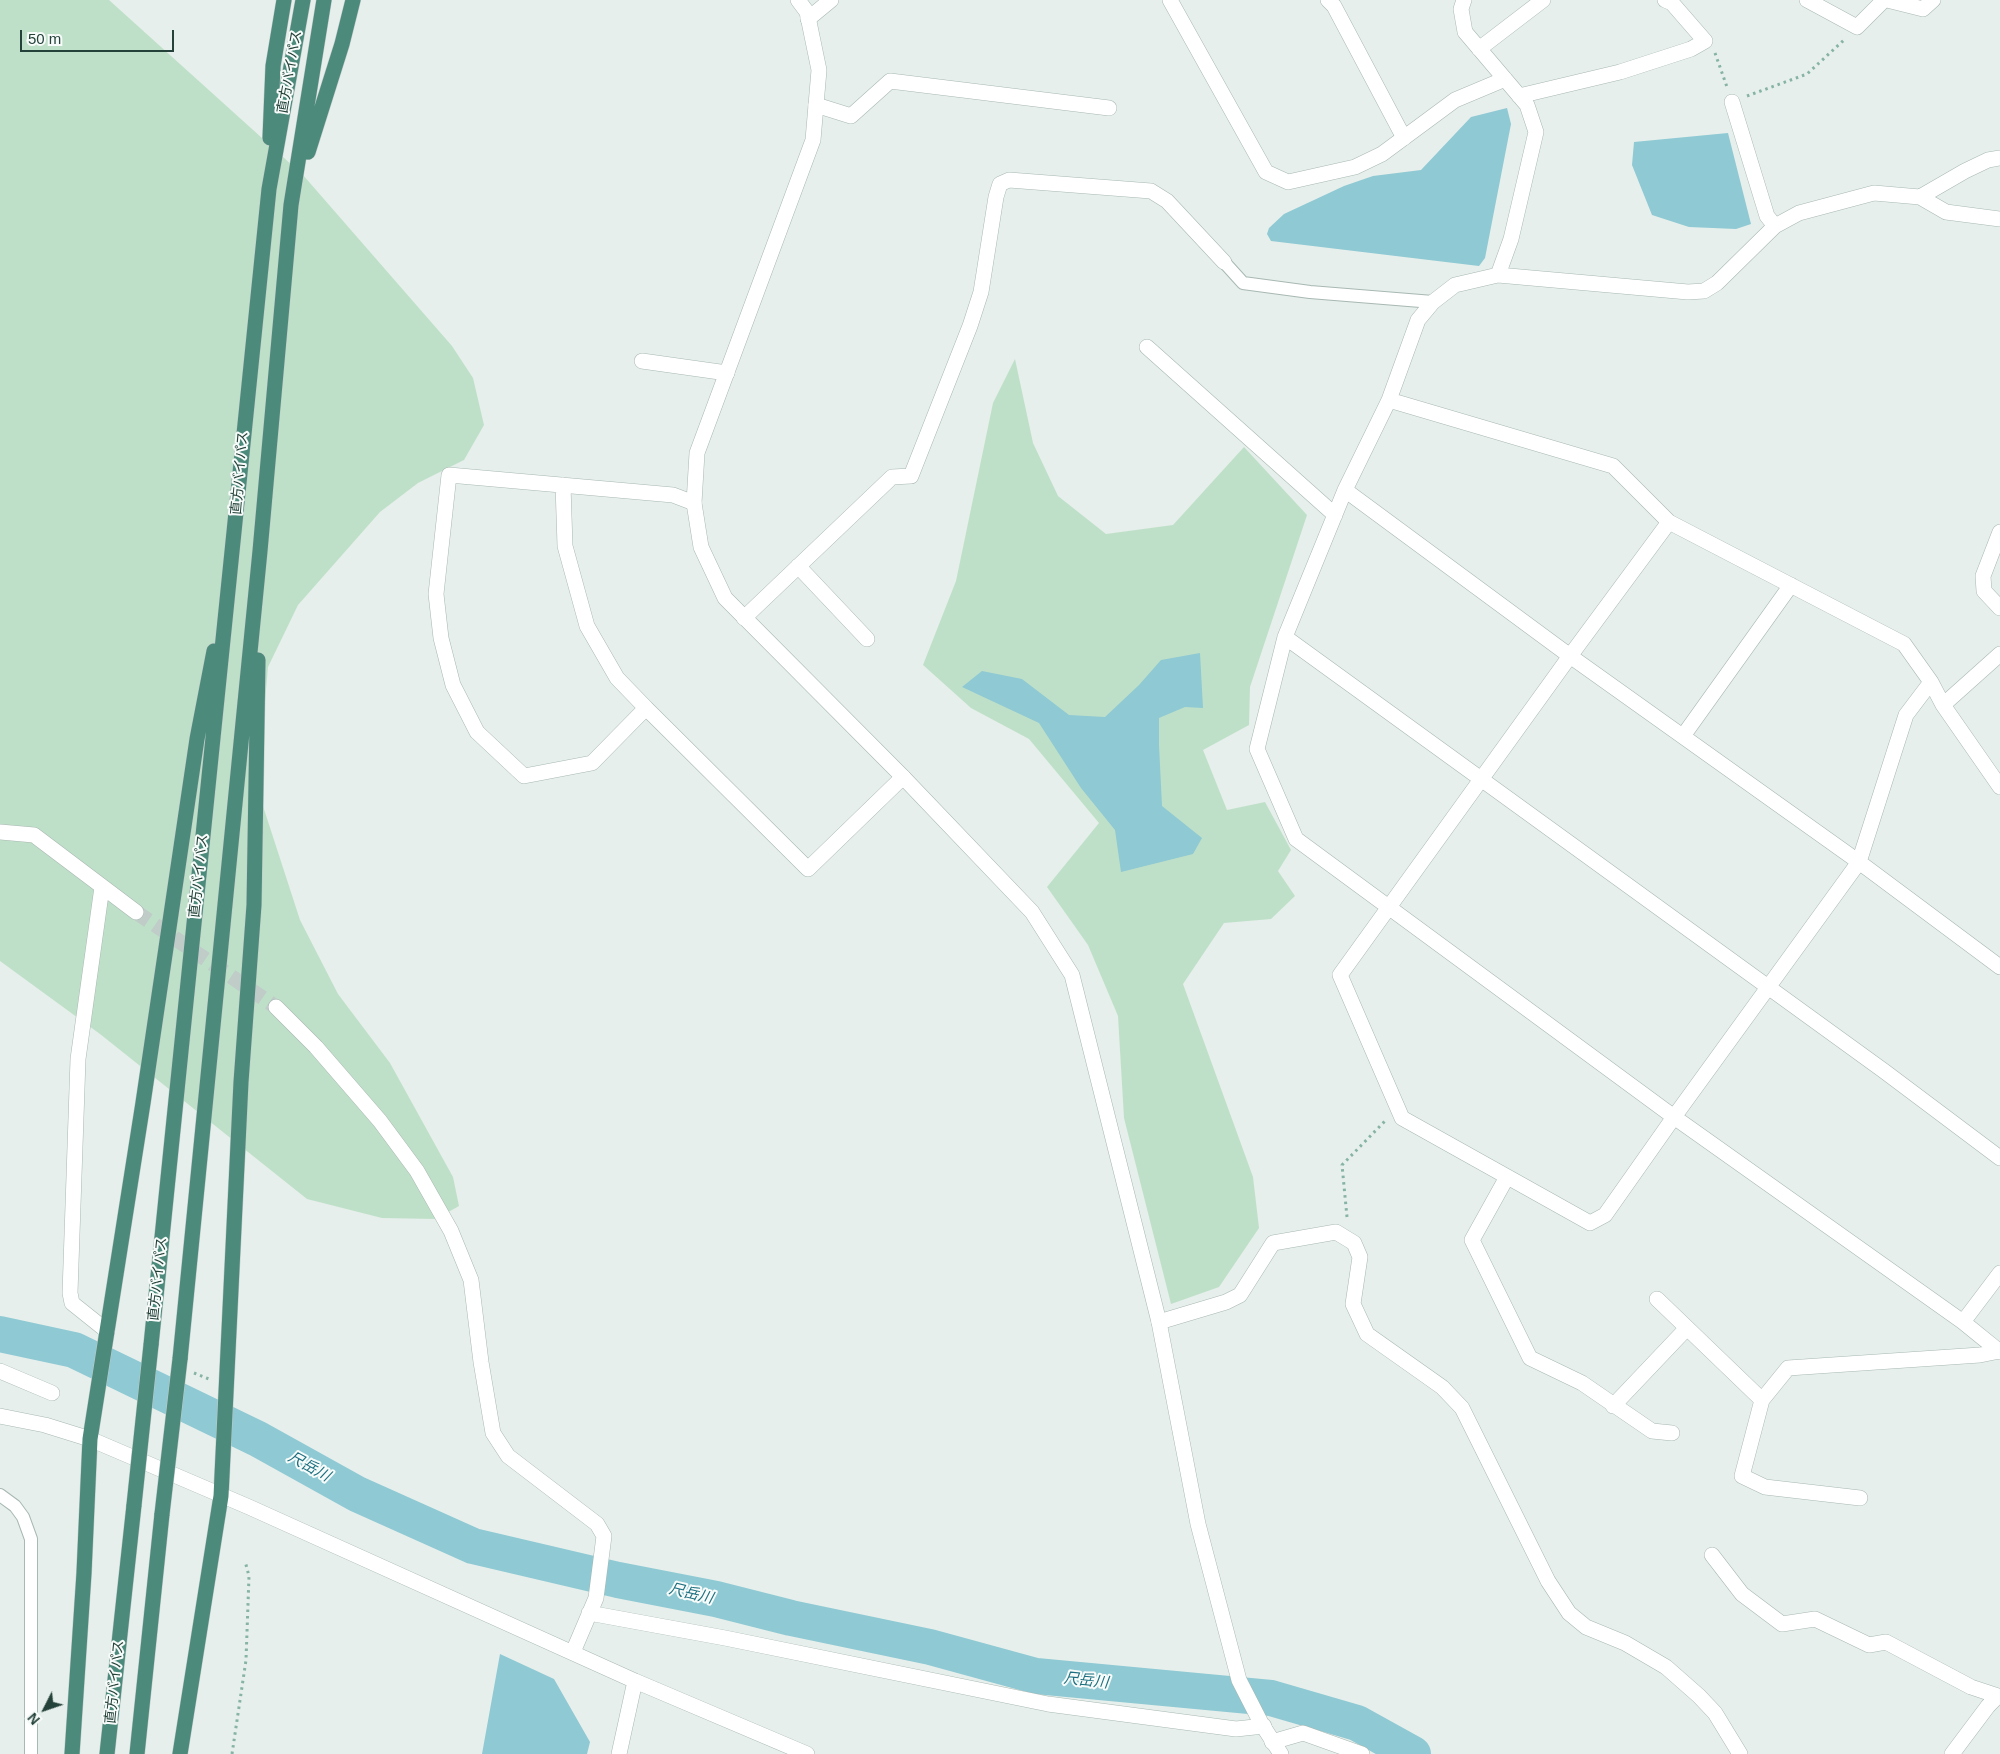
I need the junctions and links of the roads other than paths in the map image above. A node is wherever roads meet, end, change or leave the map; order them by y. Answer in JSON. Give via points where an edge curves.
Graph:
{"nodes":[{"id":1,"x":284,"y":0,"type":"edge"},
{"id":2,"x":303,"y":0,"type":"edge"},
{"id":3,"x":324,"y":0,"type":"edge"},
{"id":4,"x":353,"y":0,"type":"edge"},
{"id":5,"x":798,"y":0,"type":"edge"},
{"id":6,"x":831,"y":0,"type":"edge"},
{"id":7,"x":1170,"y":0,"type":"edge"},
{"id":8,"x":1328,"y":0,"type":"edge"},
{"id":9,"x":1464,"y":0,"type":"edge"},
{"id":10,"x":1543,"y":0,"type":"edge"},
{"id":11,"x":1666,"y":0,"type":"edge"},
{"id":12,"x":1807,"y":0,"type":"edge"},
{"id":13,"x":1885,"y":0,"type":"edge"},
{"id":14,"x":1933,"y":0,"type":"edge"},
{"id":15,"x":808,"y":19,"type":"junction"},
{"id":16,"x":1479,"y":49,"type":"junction"},
{"id":17,"x":1505,"y":79,"type":"junction"},
{"id":18,"x":1519,"y":96,"type":"junction"},
{"id":19,"x":1732,"y":102,"type":"road end"},
{"id":20,"x":816,"y":105,"type":"junction"},
{"id":21,"x":1109,"y":108,"type":"dead end"},
{"id":22,"x":1404,"y":138,"type":"junction"},
{"id":23,"x":2000,"y":158,"type":"edge"},
{"id":24,"x":269,"y":189,"type":"junction"},
{"id":25,"x":1920,"y":198,"type":"junction"},
{"id":26,"x":292,"y":204,"type":"junction"},
{"id":27,"x":2000,"y":219,"type":"edge"},
{"id":28,"x":1775,"y":226,"type":"junction"},
{"id":29,"x":1224,"y":262,"type":"joint"},
{"id":30,"x":1498,"y":275,"type":"junction"},
{"id":31,"x":1433,"y":302,"type":"junction"},
{"id":32,"x":1147,"y":347,"type":"dead end"},
{"id":33,"x":642,"y":361,"type":"dead end"},
{"id":34,"x":727,"y":373,"type":"junction"},
{"id":35,"x":1389,"y":400,"type":"junction"},
{"id":36,"x":563,"y":485,"type":"junction"},
{"id":37,"x":1345,"y":490,"type":"junction"},
{"id":38,"x":694,"y":503,"type":"junction"},
{"id":39,"x":1335,"y":515,"type":"junction"},
{"id":40,"x":1669,"y":522,"type":"junction"},
{"id":41,"x":2000,"y":532,"type":"edge"},
{"id":42,"x":234,"y":538,"type":"junction"},
{"id":43,"x":260,"y":551,"type":"junction"},
{"id":44,"x":798,"y":566,"type":"junction"},
{"id":45,"x":1791,"y":585,"type":"junction"},
{"id":46,"x":2000,"y":608,"type":"edge"},
{"id":47,"x":744,"y":618,"type":"junction"},
{"id":48,"x":1285,"y":637,"type":"junction"},
{"id":49,"x":867,"y":639,"type":"dead end"},
{"id":50,"x":2000,"y":654,"type":"edge"},
{"id":51,"x":1570,"y":656,"type":"junction"},
{"id":52,"x":1931,"y":682,"type":"junction"},
{"id":53,"x":1942,"y":705,"type":"junction"},
{"id":54,"x":646,"y":708,"type":"junction"},
{"id":55,"x":1683,"y":736,"type":"junction"},
{"id":56,"x":903,"y":777,"type":"junction"},
{"id":57,"x":1482,"y":779,"type":"junction"},
{"id":58,"x":2000,"y":787,"type":"edge"},
{"id":59,"x":0,"y":832,"type":"edge"},
{"id":60,"x":1859,"y":862,"type":"junction"},
{"id":61,"x":102,"y":887,"type":"junction"},
{"id":62,"x":1389,"y":908,"type":"junction"},
{"id":63,"x":136,"y":912,"type":"tunnel mouth"},
{"id":64,"x":2000,"y":967,"type":"edge"},
{"id":65,"x":1768,"y":988,"type":"junction"},
{"id":66,"x":276,"y":1007,"type":"tunnel mouth"},
{"id":67,"x":1674,"y":1117,"type":"junction"},
{"id":68,"x":2000,"y":1158,"type":"edge"},
{"id":69,"x":1507,"y":1177,"type":"junction"},
{"id":70,"x":2000,"y":1273,"type":"edge"},
{"id":71,"x":1657,"y":1299,"type":"dead end"},
{"id":72,"x":1159,"y":1322,"type":"junction"},
{"id":73,"x":1964,"y":1322,"type":"junction"},
{"id":74,"x":1687,"y":1328,"type":"junction"},
{"id":75,"x":107,"y":1331,"type":"junction"},
{"id":76,"x":1999,"y":1351,"type":"edge"},
{"id":77,"x":0,"y":1370,"type":"edge"},
{"id":78,"x":52,"y":1392,"type":"dead end"},
{"id":79,"x":1762,"y":1400,"type":"junction"},
{"id":80,"x":1614,"y":1406,"type":"junction"},
{"id":81,"x":0,"y":1416,"type":"edge"},
{"id":82,"x":1672,"y":1433,"type":"dead end"},
{"id":83,"x":90,"y":1439,"type":"junction"},
{"id":84,"x":0,"y":1495,"type":"edge"},
{"id":85,"x":221,"y":1496,"type":"junction"},
{"id":86,"x":1860,"y":1498,"type":"dead end"},
{"id":87,"x":1712,"y":1555,"type":"dead end"},
{"id":88,"x":589,"y":1613,"type":"junction"},
{"id":89,"x":573,"y":1652,"type":"junction"},
{"id":90,"x":634,"y":1681,"type":"junction"},
{"id":91,"x":1999,"y":1697,"type":"edge"},
{"id":92,"x":1263,"y":1724,"type":"junction"},
{"id":93,"x":1272,"y":1742,"type":"junction"},
{"id":94,"x":31,"y":1754,"type":"edge"},
{"id":95,"x":72,"y":1754,"type":"edge"},
{"id":96,"x":107,"y":1754,"type":"edge"},
{"id":97,"x":137,"y":1754,"type":"edge"},
{"id":98,"x":180,"y":1754,"type":"edge"},
{"id":99,"x":619,"y":1754,"type":"edge"},
{"id":100,"x":806,"y":1754,"type":"edge"},
{"id":101,"x":1281,"y":1754,"type":"edge"},
{"id":102,"x":1362,"y":1754,"type":"edge"},
{"id":103,"x":1740,"y":1754,"type":"edge"},
{"id":104,"x":1952,"y":1754,"type":"edge"}],
"edges":[{"from":1,"to":24,"type":"highway","via":[[273,66]]},
{"from":2,"to":24,"type":"highway","name":"直方バイパス"},
{"from":3,"to":26,"type":"highway","name":"直方バイパス"},
{"from":4,"to":26,"type":"highway"},
{"from":5,"to":15,"type":"street"},
{"from":6,"to":15,"type":"street"},
{"from":7,"to":22,"type":"street","via":[[1266,172],[1288,182],[1356,167]]},
{"from":8,"to":22,"type":"street"},
{"from":9,"to":16,"type":"street","via":[[1461,9],[1465,32]]},
{"from":10,"to":16,"type":"street"},
{"from":11,"to":18,"type":"street","via":[[1705,42],[1620,72]]},
{"from":12,"to":13,"type":"street","via":[[1857,27]]},
{"from":13,"to":14,"type":"street","via":[[1923,9]]},
{"from":15,"to":20,"type":"street","via":[[819,70]]},
{"from":16,"to":17,"type":"street"},
{"from":17,"to":18,"type":"street"},
{"from":17,"to":22,"type":"street","via":[[1455,100]]},
{"from":18,"to":30,"type":"street","via":[[1527,105],[1536,132],[1511,239]]},
{"from":19,"to":28,"type":"street","via":[[1767,216]]},
{"from":20,"to":21,"type":"street","via":[[851,116],[890,81]]},
{"from":20,"to":34,"type":"street","via":[[813,140]]},
{"from":23,"to":25,"type":"street","via":[[1965,171]]},
{"from":24,"to":42,"type":"highway","name":"直方バイパス"},
{"from":25,"to":27,"type":"street","via":[[1946,212]]},
{"from":25,"to":28,"type":"street","via":[[1874,193],[1800,212]]},
{"from":26,"to":43,"type":"highway","name":"直方バイパス"},
{"from":28,"to":30,"type":"street","via":[[1717,283],[1704,291]]},
{"from":29,"to":31,"type":"lane","via":[[1243,283]]},
{"from":29,"to":44,"type":"street","via":[[1167,201],[1151,191],[1009,180],[1000,184],[981,292],[911,476],[892,477]]},
{"from":30,"to":31,"type":"street","via":[[1455,285]]},
{"from":31,"to":35,"type":"street","via":[[1418,320]]},
{"from":32,"to":39,"type":"street"},
{"from":33,"to":34,"type":"street"},
{"from":34,"to":38,"type":"street","via":[[697,452]]},
{"from":35,"to":37,"type":"street"},
{"from":35,"to":40,"type":"street","via":[[1613,466]]},
{"from":36,"to":38,"type":"street","via":[[673,495]]},
{"from":36,"to":54,"type":"street","via":[[565,546],[587,626],[618,678]]},
{"from":36,"to":54,"type":"street","via":[[449,475],[436,594],[441,638],[453,685],[477,732],[524,776],[592,763]]},
{"from":37,"to":39,"type":"street"},
{"from":37,"to":51,"type":"street"},
{"from":38,"to":47,"type":"street","via":[[701,547],[725,598]]},
{"from":39,"to":48,"type":"street"},
{"from":40,"to":45,"type":"street"},
{"from":40,"to":51,"type":"street"},
{"from":41,"to":46,"type":"street","via":[[1983,576],[1984,591]]},
{"from":42,"to":75,"type":"highway","via":[[197,739]]},
{"from":42,"to":96,"type":"highway","name":"直方バイパス","bridge":true},
{"from":43,"to":85,"type":"highway","via":[[254,905],[241,1082]]},
{"from":43,"to":97,"type":"highway","name":"直方バイパス","bridge":true,"via":[[180,1359]]},
{"from":44,"to":47,"type":"street"},
{"from":44,"to":49,"type":"street"},
{"from":45,"to":52,"type":"street","via":[[1904,644]]},
{"from":45,"to":55,"type":"street"},
{"from":47,"to":56,"type":"street"},
{"from":48,"to":57,"type":"street"},
{"from":48,"to":62,"type":"street","via":[[1257,749],[1296,839]]},
{"from":50,"to":53,"type":"street"},
{"from":51,"to":55,"type":"street"},
{"from":51,"to":57,"type":"street"},
{"from":52,"to":53,"type":"street"},
{"from":52,"to":60,"type":"street","via":[[1906,715]]},
{"from":53,"to":58,"type":"street"},
{"from":54,"to":56,"type":"street","via":[[808,870]]},
{"from":55,"to":60,"type":"street"},
{"from":56,"to":72,"type":"street","via":[[1032,912],[1072,976]]},
{"from":57,"to":62,"type":"street"},
{"from":57,"to":65,"type":"street"},
{"from":59,"to":61,"type":"street","via":[[34,836]]},
{"from":60,"to":64,"type":"street"},
{"from":60,"to":65,"type":"street"},
{"from":61,"to":63,"type":"street"},
{"from":61,"to":75,"type":"street","via":[[78,1060],[70,1293],[72,1303]]},
{"from":62,"to":67,"type":"street"},
{"from":62,"to":69,"type":"street","via":[[1340,975],[1397,1108],[1402,1118]]},
{"from":65,"to":67,"type":"street"},
{"from":65,"to":68,"type":"street"},
{"from":66,"to":88,"type":"street","via":[[316,1047],[380,1121],[417,1171],[451,1231],[471,1280],[493,1433],[508,1456],[597,1524],[604,1536],[596,1598]]},
{"from":67,"to":69,"type":"street","via":[[1605,1215],[1590,1223]]},
{"from":67,"to":73,"type":"street"},
{"from":69,"to":80,"type":"street","via":[[1472,1240],[1530,1358],[1582,1384]]},
{"from":70,"to":73,"type":"street"},
{"from":71,"to":74,"type":"street"},
{"from":72,"to":92,"type":"street","via":[[1198,1524],[1239,1680]]},
{"from":72,"to":103,"type":"street","via":[[1240,1295],[1273,1243],[1336,1232],[1354,1243],[1360,1257],[1353,1304],[1367,1334],[1442,1387],[1462,1408],[1548,1581],[1569,1613],[1586,1626],[1625,1643],[1666,1667],[1715,1712]]},
{"from":73,"to":76,"type":"street"},
{"from":74,"to":79,"type":"street"},
{"from":74,"to":80,"type":"street"},
{"from":75,"to":83,"type":"highway"},
{"from":76,"to":79,"type":"street","via":[[1788,1368]]},
{"from":77,"to":78,"type":"street"},
{"from":79,"to":86,"type":"street","via":[[1742,1476],[1765,1487]]},
{"from":80,"to":82,"type":"street","via":[[1652,1431]]},
{"from":81,"to":83,"type":"street"},
{"from":83,"to":85,"type":"street"},
{"from":83,"to":95,"type":"highway"},
{"from":84,"to":94,"type":"lane","via":[[19,1511],[31,1539]]},
{"from":85,"to":89,"type":"street"},
{"from":85,"to":98,"type":"highway"},
{"from":87,"to":91,"type":"street","via":[[1742,1594],[1782,1624],[1815,1619],[1869,1645],[1886,1642],[1971,1687]]},
{"from":88,"to":89,"type":"street"},
{"from":88,"to":92,"type":"street","via":[[1048,1704],[1236,1729]]},
{"from":89,"to":90,"type":"street"},
{"from":90,"to":99,"type":"street"},
{"from":90,"to":100,"type":"street"},
{"from":91,"to":104,"type":"street","via":[[1988,1706]]},
{"from":92,"to":93,"type":"street"},
{"from":93,"to":101,"type":"street"},
{"from":93,"to":102,"type":"street","via":[[1303,1733]]}]}
